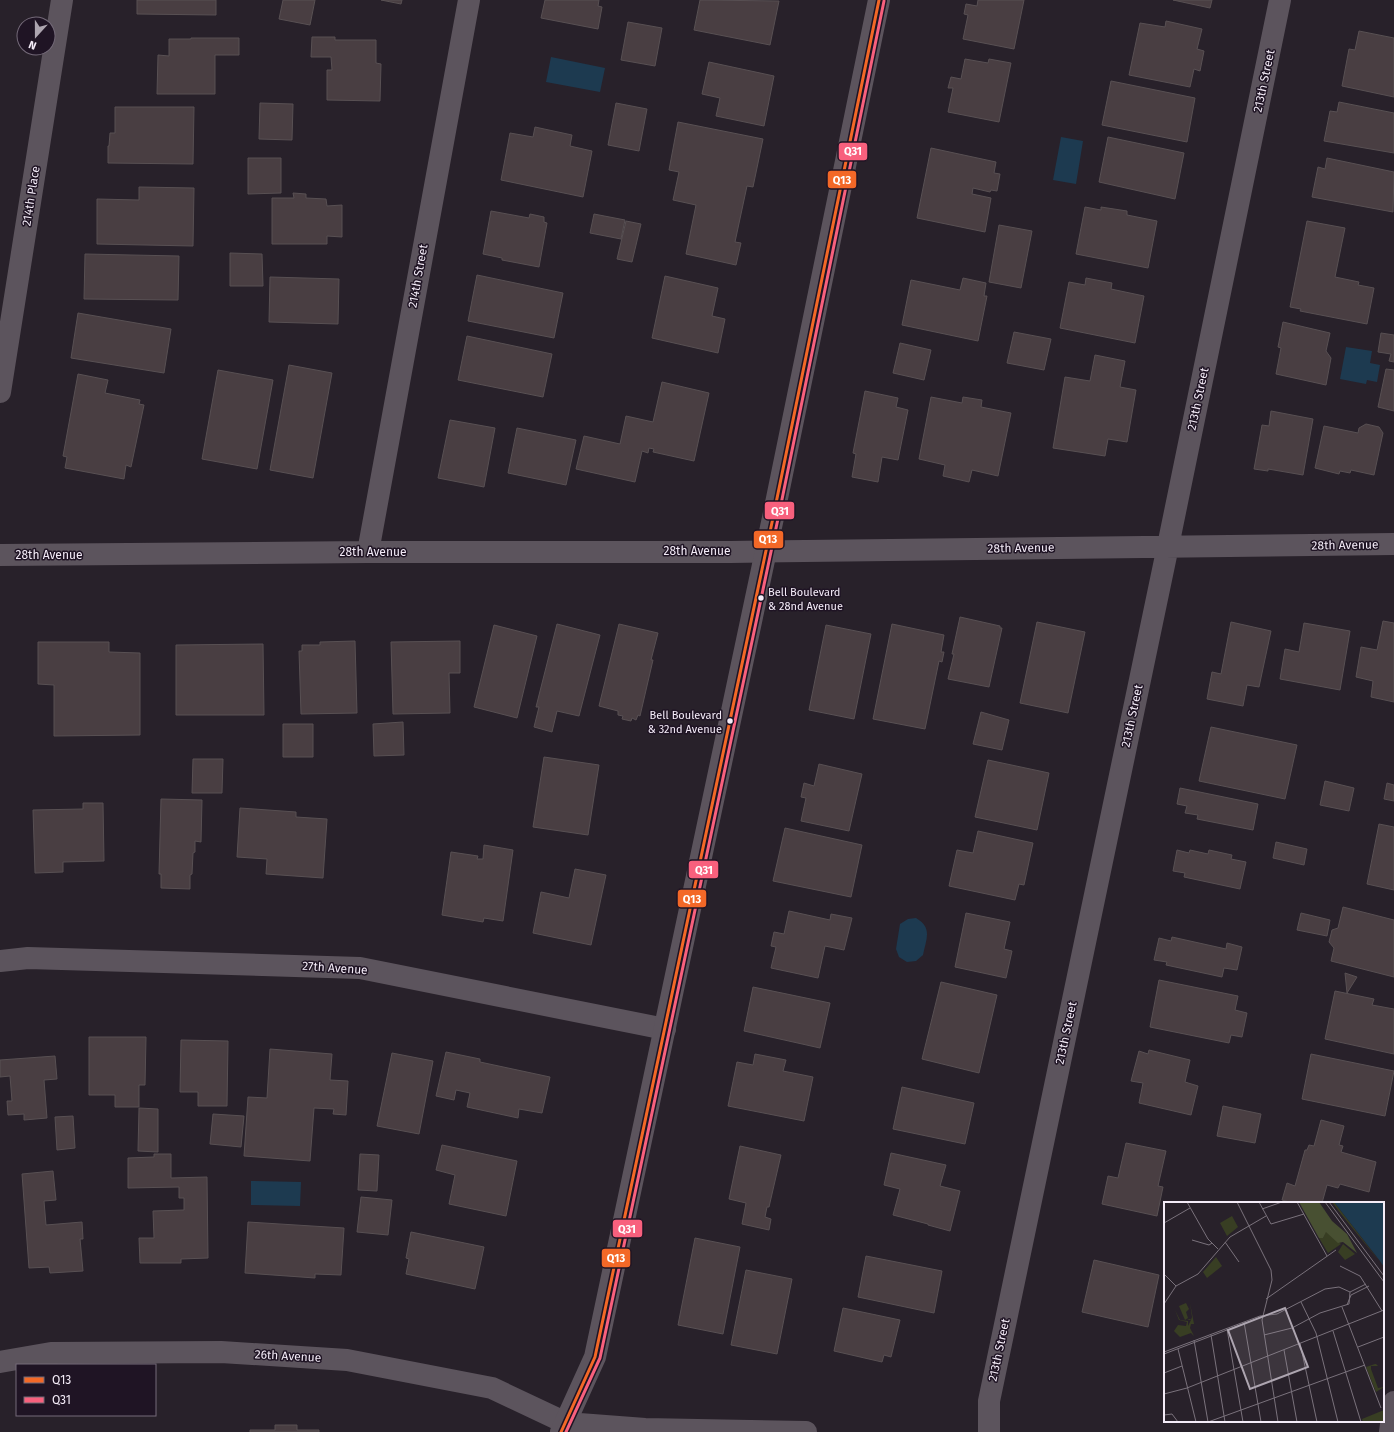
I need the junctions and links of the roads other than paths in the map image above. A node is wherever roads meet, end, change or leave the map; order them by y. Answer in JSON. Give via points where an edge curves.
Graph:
{"nodes":[{"id":1,"x":62,"y":0,"type":"edge"},
{"id":2,"x":469,"y":0,"type":"edge"},
{"id":3,"x":879,"y":0,"type":"edge"},
{"id":4,"x":1280,"y":0,"type":"edge"},
{"id":5,"x":0,"y":392,"type":"edge"},
{"id":6,"x":1394,"y":544,"type":"edge"},
{"id":7,"x":1168,"y":546,"type":"junction"},
{"id":8,"x":765,"y":551,"type":"junction"},
{"id":9,"x":368,"y":552,"type":"junction"},
{"id":10,"x":0,"y":555,"type":"edge"},
{"id":11,"x":0,"y":961,"type":"edge"},
{"id":12,"x":665,"y":1029,"type":"junction"},
{"id":13,"x":0,"y":1362,"type":"edge"},
{"id":14,"x":1394,"y":1402,"type":"edge"},
{"id":15,"x":567,"y":1429,"type":"edge"},
{"id":16,"x":806,"y":1432,"type":"edge"},
{"id":17,"x":989,"y":1432,"type":"edge"},
{"id":18,"x":1390,"y":1432,"type":"edge"}],
"edges":[{"from":1,"to":5,"type":"street","name":"214th Place"},
{"from":2,"to":9,"type":"street","name":"214th Street"},
{"from":3,"to":8,"type":"street"},
{"from":4,"to":7,"type":"street","name":"213th Street"},
{"from":6,"to":7,"type":"street","name":"28th Avenue"},
{"from":7,"to":8,"type":"street","name":"28th Avenue"},
{"from":7,"to":17,"type":"street","name":"213th Street","via":[[989,1401]]},
{"from":8,"to":9,"type":"street","name":"28th Avenue"},
{"from":8,"to":12,"type":"street"},
{"from":9,"to":10,"type":"street","name":"28th Avenue"},
{"from":11,"to":12,"type":"street","name":"27th Avenue","via":[[28,958],[360,968]]},
{"from":12,"to":15,"type":"street","via":[[595,1358]]},
{"from":13,"to":15,"type":"street","name":"26th Avenue","via":[[51,1353],[221,1352],[347,1360],[492,1388]]},
{"from":14,"to":18,"type":"street"},
{"from":15,"to":16,"type":"street","name":"26th Avenue"}]}
